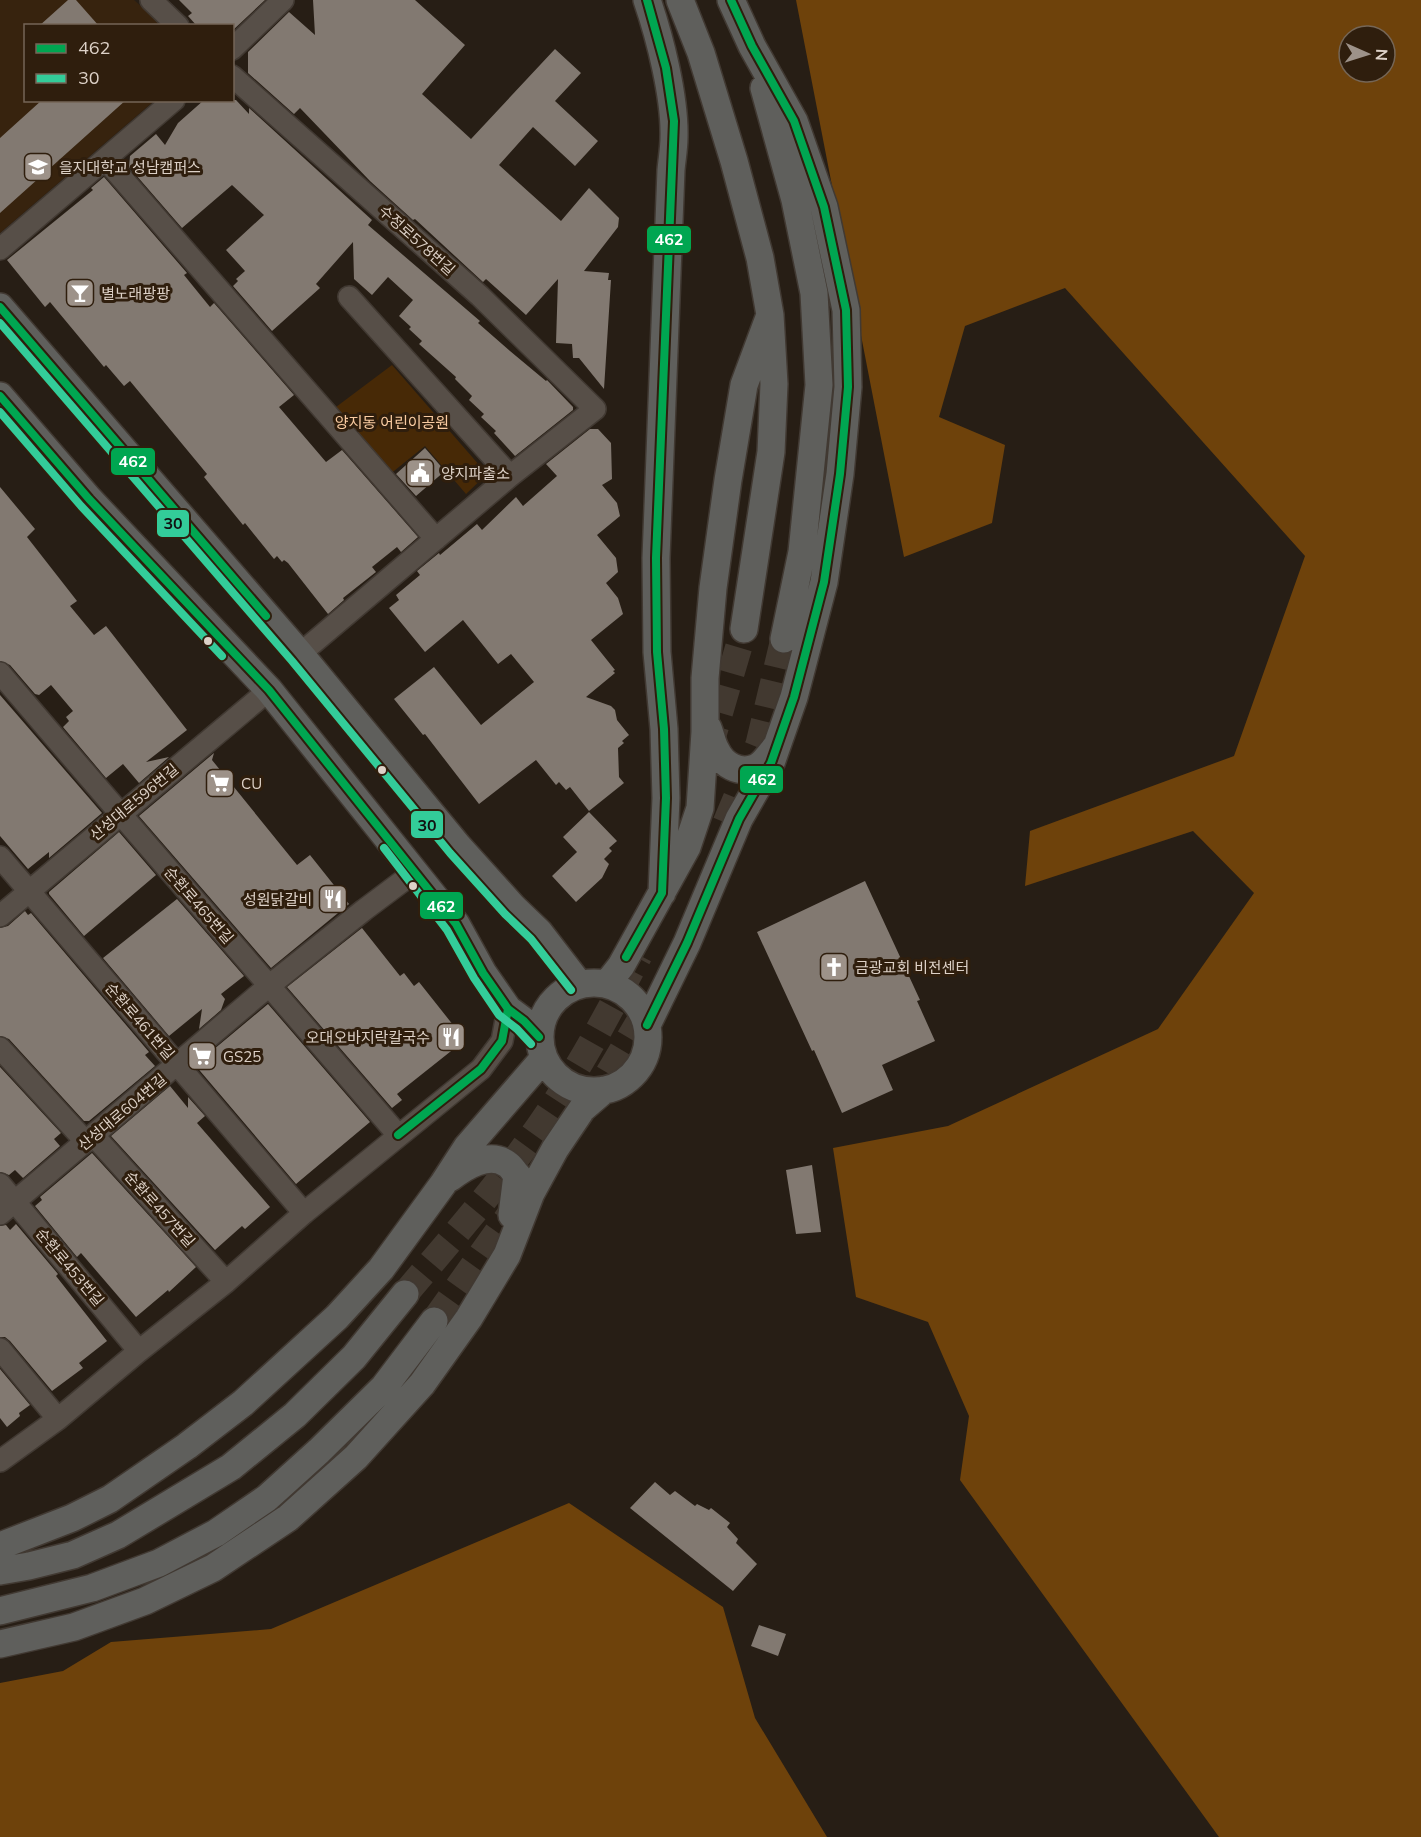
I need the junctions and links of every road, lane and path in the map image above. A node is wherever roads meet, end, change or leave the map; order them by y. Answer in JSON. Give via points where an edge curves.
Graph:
{"nodes":[{"id":1,"x":152,"y":0,"type":"edge"},
{"id":2,"x":283,"y":0,"type":"edge"},
{"id":3,"x":647,"y":0,"type":"edge"},
{"id":4,"x":680,"y":0,"type":"edge"},
{"id":5,"x":731,"y":0,"type":"edge"},
{"id":6,"x":176,"y":24,"type":"edge"},
{"id":7,"x":752,"y":46,"type":"junction"},
{"id":8,"x":234,"y":47,"type":"edge"},
{"id":9,"x":234,"y":78,"type":"edge"},
{"id":10,"x":172,"y":102,"type":"edge"},
{"id":11,"x":106,"y":160,"type":"junction"},
{"id":12,"x":0,"y":249,"type":"edge"},
{"id":13,"x":349,"y":297,"type":"dead end"},
{"id":14,"x":0,"y":307,"type":"edge"},
{"id":15,"x":770,"y":315,"type":"junction"},
{"id":16,"x":0,"y":396,"type":"edge"},
{"id":17,"x":510,"y":476,"type":"junction"},
{"id":18,"x":436,"y":539,"type":"junction"},
{"id":19,"x":744,"y":629,"type":"tunnel mouth"},
{"id":20,"x":784,"y":639,"type":"tunnel mouth"},
{"id":21,"x":300,"y":654,"type":"junction"},
{"id":22,"x":0,"y":673,"type":"edge"},
{"id":23,"x":269,"y":690,"type":"junction"},
{"id":24,"x":705,"y":718,"type":"junction"},
{"id":25,"x":777,"y":744,"type":"junction"},
{"id":26,"x":119,"y":814,"type":"junction"},
{"id":27,"x":0,"y":857,"type":"edge"},
{"id":28,"x":416,"y":871,"type":"junction"},
{"id":29,"x":29,"y":892,"type":"junction"},
{"id":30,"x":662,"y":893,"type":"junction"},
{"id":31,"x":0,"y":916,"type":"edge"},
{"id":32,"x":579,"y":984,"type":"junction"},
{"id":33,"x":607,"y":984,"type":"junction"},
{"id":34,"x":270,"y":985,"type":"junction"},
{"id":35,"x":508,"y":1009,"type":"junction"},
{"id":36,"x":647,"y":1025,"type":"junction"},
{"id":37,"x":541,"y":1047,"type":"junction"},
{"id":38,"x":0,"y":1048,"type":"edge"},
{"id":39,"x":177,"y":1065,"type":"junction"},
{"id":40,"x":604,"y":1090,"type":"junction"},
{"id":41,"x":398,"y":1135,"type":"junction"},
{"id":42,"x":90,"y":1139,"type":"junction"},
{"id":43,"x":0,"y":1184,"type":"edge"},
{"id":44,"x":443,"y":1184,"type":"junction"},
{"id":45,"x":8,"y":1208,"type":"edge"},
{"id":46,"x":304,"y":1213,"type":"junction"},
{"id":47,"x":507,"y":1255,"type":"junction"},
{"id":48,"x":226,"y":1282,"type":"junction"},
{"id":49,"x":405,"y":1294,"type":"tunnel mouth"},
{"id":50,"x":434,"y":1321,"type":"tunnel mouth"},
{"id":51,"x":0,"y":1349,"type":"edge"},
{"id":52,"x":139,"y":1351,"type":"junction"},
{"id":53,"x":58,"y":1419,"type":"junction"},
{"id":54,"x":0,"y":1461,"type":"edge"},
{"id":55,"x":0,"y":1546,"type":"edge"},
{"id":56,"x":0,"y":1571,"type":"edge"},
{"id":57,"x":0,"y":1611,"type":"edge"},
{"id":58,"x":0,"y":1644,"type":"edge"}],
"edges":[{"from":1,"to":6,"type":"street"},
{"from":2,"to":8,"type":"street"},
{"from":3,"to":30,"type":"main road","via":[[664,59],[674,136],[656,558],[666,798]]},
{"from":4,"to":15,"type":"main road","via":[[701,53],[734,161],[760,258]]},
{"from":5,"to":7,"type":"main road"},
{"from":7,"to":20,"type":"main road","via":[[795,200],[816,316],[819,385],[802,552]]},
{"from":7,"to":25,"type":"main road","via":[[794,121],[824,207],[846,310],[848,387],[825,582]]},
{"from":9,"to":17,"type":"street","name":"수정로578번길","via":[[480,296],[595,410]]},
{"from":10,"to":11,"type":"street"},
{"from":11,"to":12,"type":"street"},
{"from":11,"to":18,"type":"street"},
{"from":13,"to":17,"type":"street"},
{"from":14,"to":21,"type":"main road"},
{"from":15,"to":19,"type":"main road","via":[[774,384],[771,452]]},
{"from":15,"to":24,"type":"main road","via":[[744,385],[728,480],[713,588]]},
{"from":16,"to":23,"type":"main road","via":[[89,500]]},
{"from":17,"to":18,"type":"street"},
{"from":18,"to":21,"type":"street"},
{"from":21,"to":32,"type":"main road","via":[[458,846],[539,932]]},
{"from":22,"to":26,"type":"street","name":"순환로465번길"},
{"from":23,"to":26,"type":"street","name":"산성대로596번길"},
{"from":23,"to":28,"type":"main road"},
{"from":24,"to":25,"type":"main road","via":[[716,751],[734,768],[756,768]]},
{"from":24,"to":30,"type":"main road","via":[[700,808],[687,847]]},
{"from":25,"to":36,"type":"main road"},
{"from":26,"to":29,"type":"street","name":"산성대로596번길"},
{"from":26,"to":34,"type":"street","name":"순환로465번길"},
{"from":27,"to":29,"type":"street","name":"순환로461번길"},
{"from":28,"to":34,"type":"street","name":"산성대로604번길"},
{"from":28,"to":35,"type":"main road","via":[[456,924]]},
{"from":29,"to":31,"type":"street","name":"산성대로596번길"},
{"from":29,"to":39,"type":"street","name":"순환로461번길"},
{"from":30,"to":33,"type":"main road"},
{"from":32,"to":33,"type":"main road"},
{"from":32,"to":37,"type":"main road","via":[[563,991],[550,1004],[542,1019]]},
{"from":33,"to":36,"type":"main road","via":[[633,999]]},
{"from":34,"to":39,"type":"street","name":"산성대로604번길"},
{"from":34,"to":41,"type":"street","name":"순환로465번길"},
{"from":35,"to":37,"type":"main road","via":[[524,1021]]},
{"from":35,"to":41,"type":"street","via":[[502,1041],[481,1069]]},
{"from":36,"to":40,"type":"main road","via":[[648,1042],[636,1070],[626,1081]]},
{"from":37,"to":40,"type":"main road","via":[[554,1074],[568,1085],[585,1091]]},
{"from":37,"to":44,"type":"main road","via":[[514,1094],[467,1147]]},
{"from":38,"to":42,"type":"street","name":"순환로457번길"},
{"from":39,"to":42,"type":"street","name":"산성대로604번길"},
{"from":39,"to":46,"type":"street","name":"순환로461번길"},
{"from":40,"to":47,"type":"main road","via":[[582,1109],[555,1149],[531,1192]]},
{"from":41,"to":46,"type":"street"},
{"from":42,"to":45,"type":"street","name":"산성대로604번길"},
{"from":42,"to":48,"type":"street","name":"순환로457번길"},
{"from":43,"to":45,"type":"street","name":"순환로453번길"},
{"from":44,"to":47,"type":"main road","via":[[478,1161],[506,1163],[516,1175]]},
{"from":44,"to":55,"type":"main road","via":[[381,1269],[337,1317],[243,1403],[110,1499]]},
{"from":45,"to":52,"type":"street","name":"순환로453번길"},
{"from":46,"to":48,"type":"street"},
{"from":47,"to":58,"type":"main road","via":[[422,1384],[356,1457],[288,1518],[213,1568],[145,1601],[74,1627]]},
{"from":48,"to":52,"type":"street"},
{"from":49,"to":56,"type":"main road","via":[[354,1358],[295,1415],[231,1467],[118,1535],[73,1555]]},
{"from":50,"to":57,"type":"main road","via":[[384,1387],[319,1451],[267,1498],[216,1533],[159,1563],[92,1588]]},
{"from":51,"to":53,"type":"street"},
{"from":52,"to":53,"type":"street"},
{"from":53,"to":54,"type":"street"}]}
